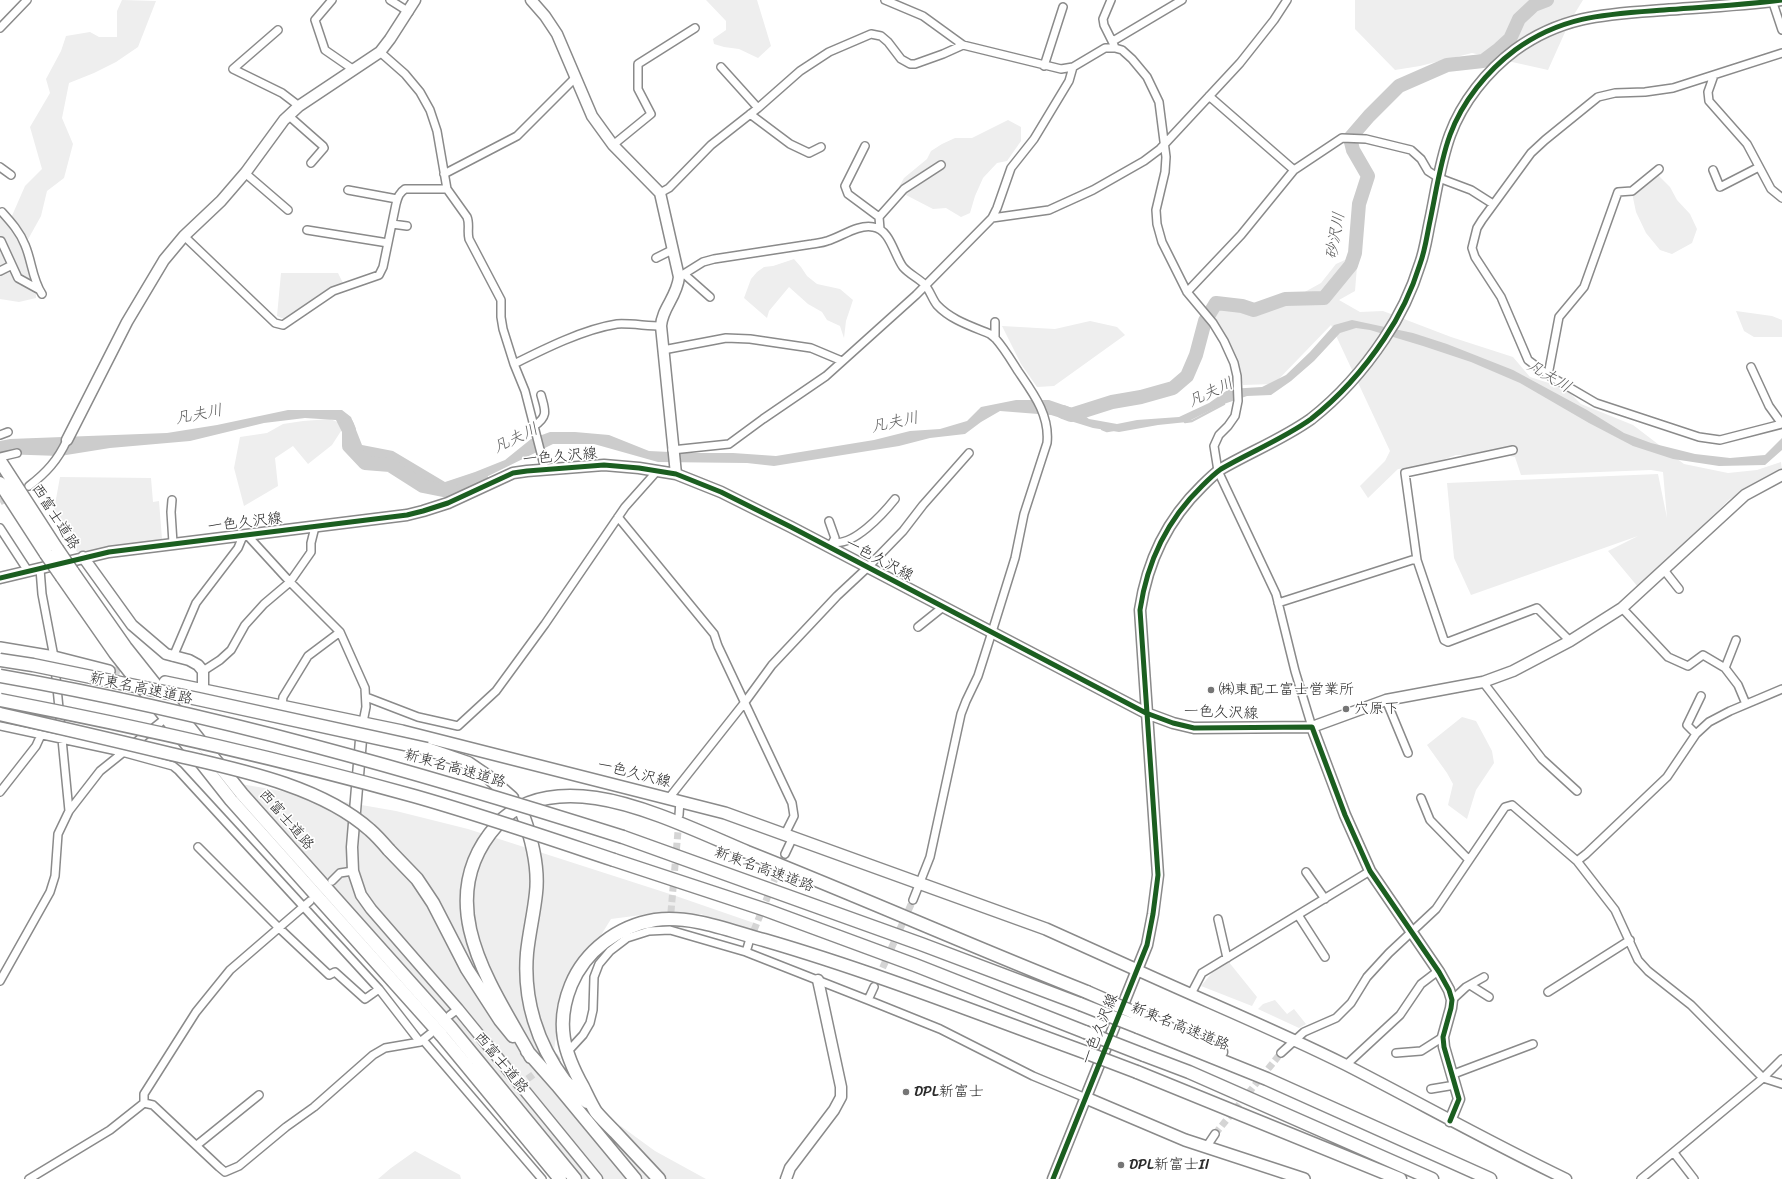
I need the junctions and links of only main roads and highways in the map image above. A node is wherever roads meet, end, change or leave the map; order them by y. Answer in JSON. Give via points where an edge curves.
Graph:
{"nodes":[{"id":1,"x":0,"y":460,"type":"edge"},
{"id":2,"x":0,"y":483,"type":"edge"},
{"id":3,"x":51,"y":551,"type":"junction"},
{"id":4,"x":67,"y":574,"type":"junction"},
{"id":5,"x":0,"y":648,"type":"edge"},
{"id":6,"x":0,"y":660,"type":"edge"},
{"id":7,"x":109,"y":671,"type":"tunnel mouth"},
{"id":8,"x":0,"y":676,"type":"edge"},
{"id":9,"x":166,"y":682,"type":"dead end"},
{"id":10,"x":0,"y":700,"type":"edge"},
{"id":11,"x":0,"y":714,"type":"edge"},
{"id":12,"x":512,"y":798,"type":"dead end"},
{"id":13,"x":523,"y":816,"type":"dead end"},
{"id":14,"x":1137,"y":970,"type":"road end"},
{"id":15,"x":1140,"y":1022,"type":"junction"},
{"id":16,"x":531,"y":1057,"type":"junction"},
{"id":17,"x":1086,"y":1098,"type":"road end"},
{"id":18,"x":596,"y":1112,"type":"junction"},
{"id":19,"x":560,"y":1179,"type":"edge"},
{"id":20,"x":576,"y":1179,"type":"edge"},
{"id":21,"x":635,"y":1179,"type":"edge"},
{"id":22,"x":659,"y":1179,"type":"edge"},
{"id":23,"x":1304,"y":1179,"type":"edge"},
{"id":24,"x":1400,"y":1179,"type":"edge"},
{"id":25,"x":1432,"y":1179,"type":"edge"},
{"id":26,"x":1490,"y":1179,"type":"edge"}],
"edges":[{"from":1,"to":3,"type":"highway","name":"西富士道路"},
{"from":2,"to":3,"type":"highway","name":"西富士道路"},
{"from":3,"to":4,"type":"highway","name":"西富士道路","bridge":true},
{"from":4,"to":19,"type":"highway","name":"西富士道路","via":[[115,653],[231,800],[442,1036]]},
{"from":4,"to":20,"type":"highway","name":"西富士道路","via":[[242,794],[450,1028]]},
{"from":5,"to":7,"type":"main road","via":[[54,657]]},
{"from":6,"to":12,"type":"highway","bridge":true,"via":[[427,749],[468,764],[487,776]]},
{"from":8,"to":15,"type":"highway","name":"新東名高速道路","bridge":true,"via":[[238,727],[498,798],[623,837],[1080,1004]]},
{"from":9,"to":14,"type":"main road","name":"一色久沢線","via":[[363,722],[725,813],[1046,929]]},
{"from":10,"to":25,"type":"highway","bridge":true,"via":[[132,727],[328,773],[422,798],[614,860],[781,916],[915,965],[1196,1076]]},
{"from":11,"to":16,"type":"highway","bridge":true,"via":[[162,751],[278,782],[308,793],[352,816],[370,830],[417,879],[467,969],[496,1014]]},
{"from":13,"to":18,"type":"highway","via":[[535,861],[536,891],[527,954],[526,982],[530,1010],[538,1034],[566,1081]]},
{"from":15,"to":16,"type":"highway","bridge":true,"via":[[1087,992],[996,956],[835,886],[656,815],[619,802],[563,795],[526,804],[505,816],[480,847],[467,885],[469,927],[477,953]]},
{"from":15,"to":26,"type":"highway","name":"新東名高速道路"},
{"from":16,"to":21,"type":"highway"},
{"from":17,"to":23,"type":"main road","via":[[1185,1140]]},
{"from":18,"to":22,"type":"highway"},
{"from":18,"to":24,"type":"highway","bridge":true,"via":[[564,1047],[562,1028],[565,1001],[579,969],[600,945],[632,926],[656,920],[684,920],[792,949],[911,989],[1137,1072]]}]}
